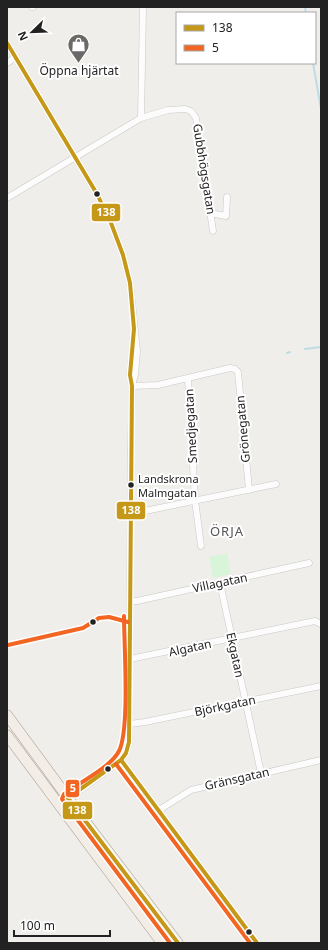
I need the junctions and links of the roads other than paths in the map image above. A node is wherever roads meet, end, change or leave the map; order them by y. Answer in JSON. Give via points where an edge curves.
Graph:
{"nodes":[{"id":1,"x":143,"y":7,"type":"edge"},
{"id":2,"x":7,"y":43,"type":"edge"},
{"id":3,"x":16,"y":57,"type":"junction"},
{"id":4,"x":7,"y":63,"type":"edge"},
{"id":5,"x":142,"y":118,"type":"junction"},
{"id":6,"x":75,"y":157,"type":"junction"},
{"id":7,"x":227,"y":197,"type":"dead end"},
{"id":8,"x":7,"y":198,"type":"edge"},
{"id":9,"x":210,"y":213,"type":"junction"},
{"id":10,"x":213,"y":231,"type":"dead end"},
{"id":11,"x":188,"y":378,"type":"junction"},
{"id":12,"x":132,"y":386,"type":"junction"},
{"id":13,"x":276,"y":484,"type":"dead end"},
{"id":14,"x":249,"y":490,"type":"junction"},
{"id":15,"x":196,"y":500,"type":"junction"},
{"id":16,"x":130,"y":512,"type":"junction"},
{"id":17,"x":201,"y":546,"type":"dead end"},
{"id":18,"x":309,"y":563,"type":"dead end"},
{"id":19,"x":220,"y":583,"type":"junction"},
{"id":20,"x":130,"y":601,"type":"junction"},
{"id":21,"x":320,"y":623,"type":"edge"},
{"id":22,"x":232,"y":639,"type":"junction"},
{"id":23,"x":130,"y":659,"type":"junction"},
{"id":24,"x":321,"y":686,"type":"edge"},
{"id":25,"x":246,"y":702,"type":"junction"},
{"id":26,"x":7,"y":715,"type":"edge"},
{"id":27,"x":130,"y":724,"type":"junction"},
{"id":28,"x":7,"y":735,"type":"edge"},
{"id":29,"x":121,"y":760,"type":"junction"},
{"id":30,"x":321,"y":760,"type":"edge"},
{"id":31,"x":261,"y":773,"type":"junction"},
{"id":32,"x":68,"y":798,"type":"junction"},
{"id":33,"x":58,"y":803,"type":"junction"},
{"id":34,"x":159,"y":810,"type":"junction"},
{"id":35,"x":162,"y":943,"type":"edge"},
{"id":36,"x":178,"y":943,"type":"edge"},
{"id":37,"x":258,"y":943,"type":"edge"}],
"edges":[{"from":1,"to":5,"type":"street"},
{"from":2,"to":3,"type":"street"},
{"from":3,"to":4,"type":"street"},
{"from":3,"to":6,"type":"street"},
{"from":5,"to":6,"type":"street","name":"Gubbhögsgatan"},
{"from":5,"to":9,"type":"street","name":"Gubbhögsgatan","via":[[168,110],[191,111],[199,127]]},
{"from":6,"to":8,"type":"street","name":"Gubbhögsgatan"},
{"from":6,"to":12,"type":"street","via":[[111,223],[123,255],[131,290],[134,329],[130,375]]},
{"from":7,"to":9,"type":"street","via":[[226,216]]},
{"from":9,"to":10,"type":"street","name":"Gubbhögsgatan","via":[[209,224]]},
{"from":11,"to":12,"type":"street","via":[[158,385]]},
{"from":11,"to":14,"type":"street","name":"Grönegatan","via":[[230,368],[235,368],[238,372]]},
{"from":11,"to":15,"type":"street","name":"Smedjegatan"},
{"from":12,"to":16,"type":"street"},
{"from":13,"to":14,"type":"street"},
{"from":14,"to":15,"type":"street"},
{"from":15,"to":16,"type":"street"},
{"from":15,"to":17,"type":"street","name":"Smedjegatan"},
{"from":16,"to":20,"type":"street"},
{"from":18,"to":19,"type":"street","name":"Villagatan"},
{"from":19,"to":20,"type":"street","name":"Villagatan"},
{"from":19,"to":22,"type":"street","name":"Ekgatan"},
{"from":20,"to":23,"type":"street"},
{"from":21,"to":22,"type":"street","name":"Algatan","via":[[315,621]]},
{"from":22,"to":23,"type":"street","name":"Algatan"},
{"from":22,"to":25,"type":"street","name":"Ekgatan"},
{"from":23,"to":27,"type":"street"},
{"from":24,"to":25,"type":"street","name":"Björkgatan"},
{"from":25,"to":27,"type":"street","name":"Björkgatan"},
{"from":25,"to":31,"type":"street","name":"Ekgatan"},
{"from":26,"to":32,"type":"main road"},
{"from":27,"to":29,"type":"street","via":[[127,749]]},
{"from":28,"to":33,"type":"main road"},
{"from":29,"to":32,"type":"street"},
{"from":29,"to":34,"type":"street"},
{"from":30,"to":31,"type":"street","name":"Gränsgatan"},
{"from":31,"to":34,"type":"street","name":"Gränsgatan","via":[[191,790]]},
{"from":32,"to":33,"type":"street"},
{"from":32,"to":36,"type":"main road"},
{"from":33,"to":35,"type":"main road"},
{"from":34,"to":37,"type":"street"}]}
